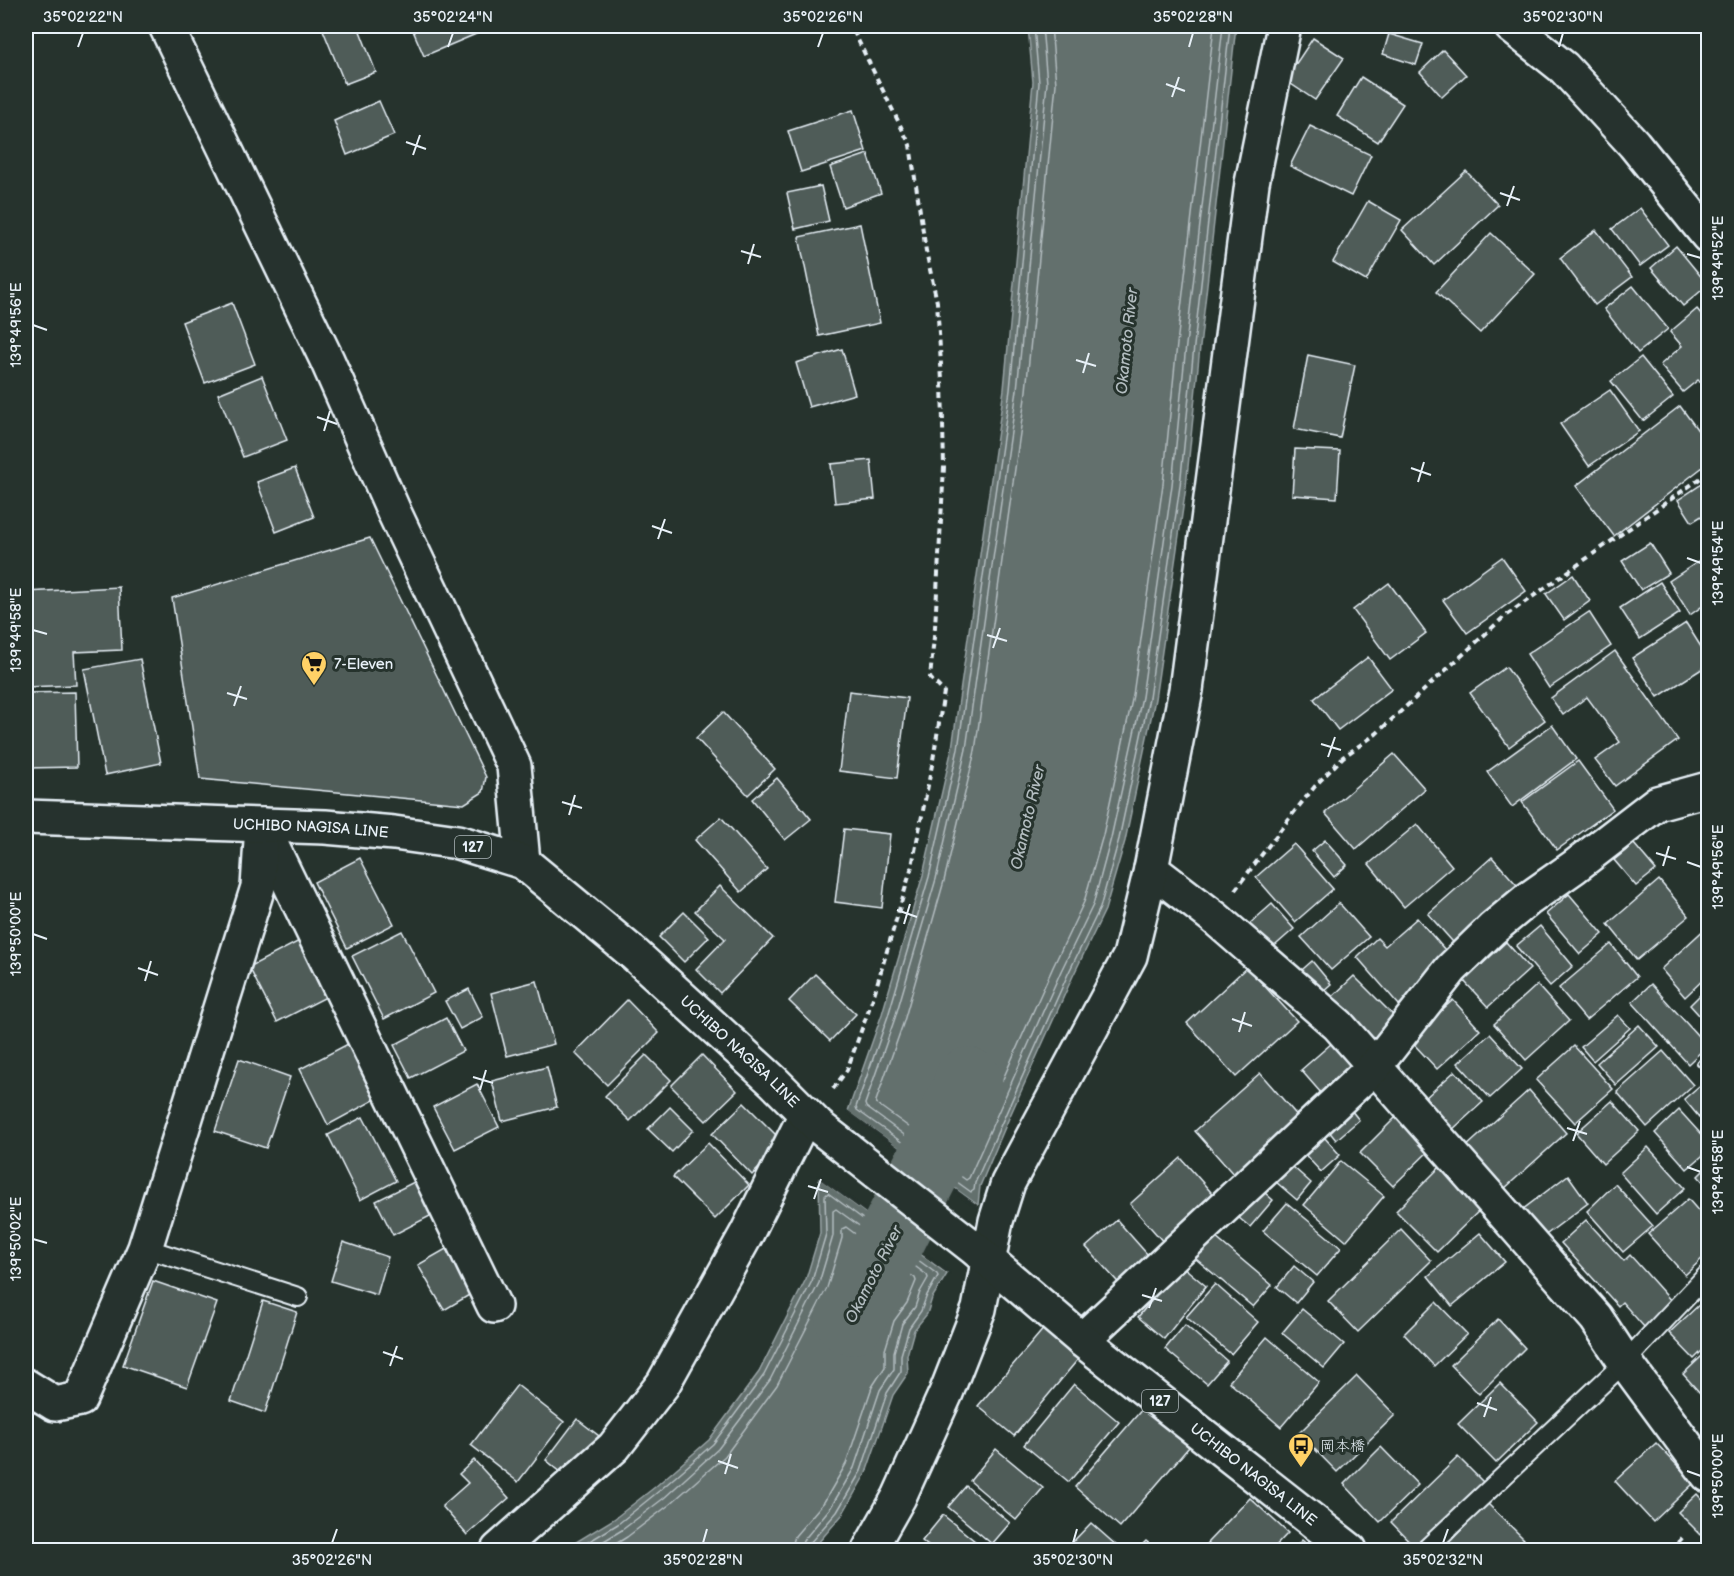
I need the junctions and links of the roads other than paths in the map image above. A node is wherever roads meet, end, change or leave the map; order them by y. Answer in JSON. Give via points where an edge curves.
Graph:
{"nodes":[{"id":1,"x":166,"y":26,"type":"edge"},
{"id":2,"x":1284,"y":26,"type":"edge"},
{"id":3,"x":1511,"y":26,"type":"edge"},
{"id":4,"x":1708,"y":236,"type":"edge"},
{"id":5,"x":1708,"y":789,"type":"edge"},
{"id":6,"x":26,"y":817,"type":"edge"},
{"id":7,"x":262,"y":825,"type":"junction"},
{"id":8,"x":523,"y":862,"type":"junction"},
{"id":9,"x":1151,"y":869,"type":"junction"},
{"id":10,"x":1375,"y":1066,"type":"junction"},
{"id":11,"x":812,"y":1120,"type":"junction"},
{"id":12,"x":144,"y":1248,"type":"junction"},
{"id":13,"x":980,"y":1253,"type":"junction"},
{"id":14,"x":1708,"y":1274,"type":"edge"},
{"id":15,"x":298,"y":1297,"type":"dead end"},
{"id":16,"x":494,"y":1306,"type":"dead end"},
{"id":17,"x":1082,"y":1340,"type":"junction"},
{"id":18,"x":1625,"y":1362,"type":"junction"},
{"id":19,"x":26,"y":1386,"type":"edge"},
{"id":20,"x":1708,"y":1475,"type":"edge"},
{"id":21,"x":498,"y":1551,"type":"edge"},
{"id":22,"x":869,"y":1551,"type":"edge"},
{"id":23,"x":1350,"y":1551,"type":"edge"},
{"id":24,"x":1425,"y":1551,"type":"edge"}],
"edges":[{"from":1,"to":8,"type":"main road","via":[[327,360],[514,766]]},
{"from":2,"to":9,"type":"main road","via":[[1252,183],[1186,690]]},
{"from":3,"to":4,"type":"main road","via":[[1564,68],[1634,144]]},
{"from":5,"to":10,"type":"main road","via":[[1657,803],[1492,929],[1451,969]]},
{"from":6,"to":7,"type":"main road","name":"UCHIBO NAGISA LINE","number":"127"},
{"from":7,"to":8,"type":"main road","name":"UCHIBO NAGISA LINE","number":"127","via":[[325,827],[458,842]]},
{"from":7,"to":12,"type":"main road","via":[[258,887]]},
{"from":7,"to":16,"type":"main road"},
{"from":8,"to":11,"type":"main road","name":"UCHIBO NAGISA LINE","number":"127","via":[[633,953]]},
{"from":9,"to":10,"type":"main road","via":[[1215,918],[1338,1025]]},
{"from":9,"to":13,"type":"main road","via":[[1130,956],[1008,1183]]},
{"from":10,"to":17,"type":"main road"},
{"from":10,"to":18,"type":"main road","via":[[1596,1318]]},
{"from":11,"to":13,"type":"main road","name":"UCHIBO NAGISA LINE","number":"127"},
{"from":11,"to":21,"type":"main road","via":[[663,1384],[614,1447]]},
{"from":12,"to":15,"type":"lane"},
{"from":12,"to":19,"type":"main road","via":[[80,1399],[56,1404]]},
{"from":13,"to":17,"type":"main road","name":"UCHIBO NAGISA LINE","number":"127"},
{"from":13,"to":22,"type":"main road","via":[[979,1309],[899,1497]]},
{"from":14,"to":18,"type":"lane"},
{"from":17,"to":23,"type":"main road","name":"UCHIBO NAGISA LINE","number":"127"},
{"from":18,"to":20,"type":"main road"},
{"from":18,"to":24,"type":"lane"}]}
